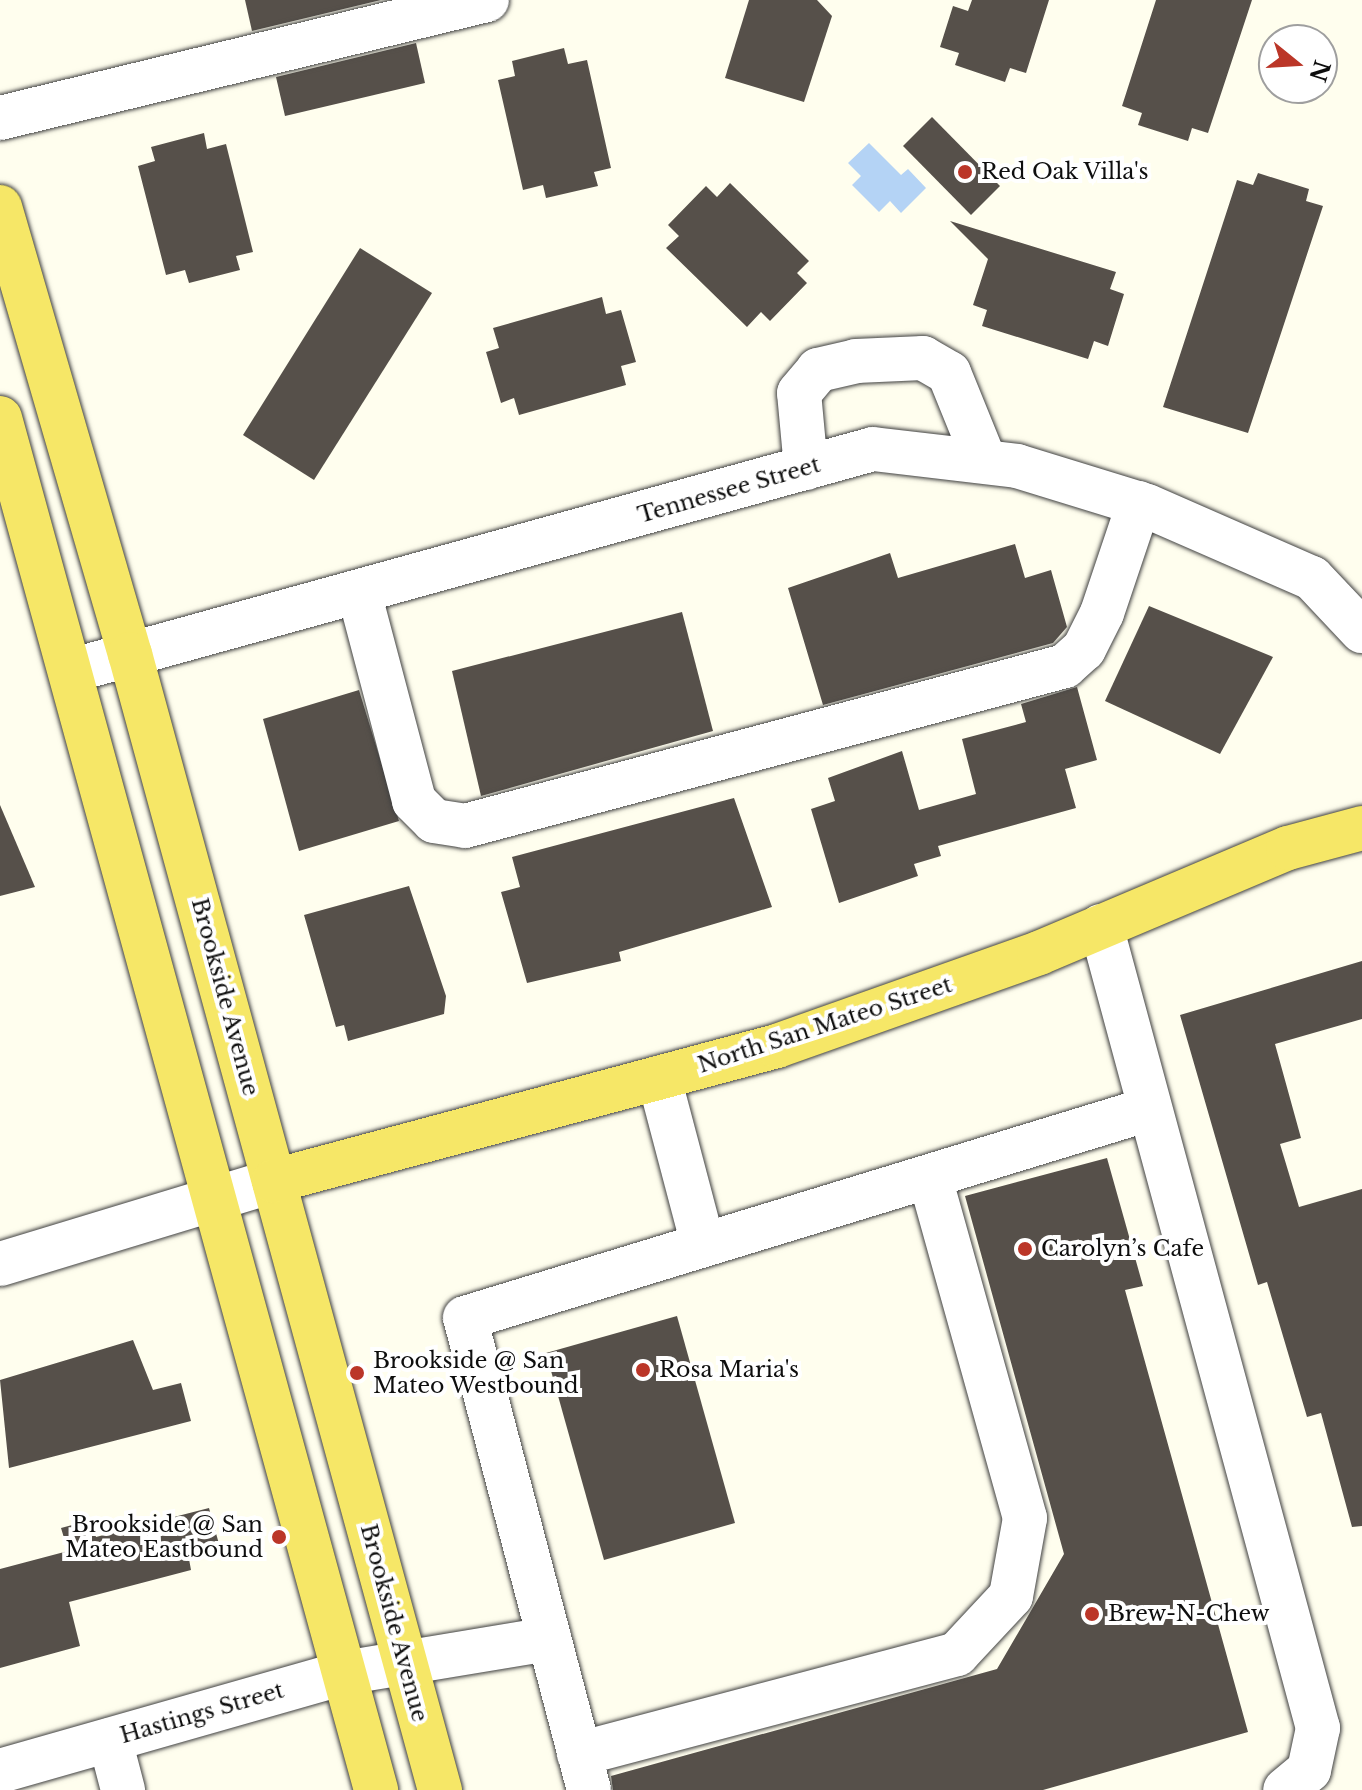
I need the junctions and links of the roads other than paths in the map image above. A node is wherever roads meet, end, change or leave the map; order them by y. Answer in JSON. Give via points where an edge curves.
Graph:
{"nodes":[{"id":1,"x":487,"y":0,"type":"edge"},
{"id":2,"x":0,"y":118,"type":"edge"},
{"id":3,"x":0,"y":207,"type":"edge"},
{"id":4,"x":0,"y":418,"type":"edge"},
{"id":5,"x":984,"y":459,"type":"junction"},
{"id":6,"x":806,"y":468,"type":"junction"},
{"id":7,"x":1139,"y":503,"type":"junction"},
{"id":8,"x":12,"y":506,"type":"edge"},
{"id":9,"x":360,"y":596,"type":"junction"},
{"id":10,"x":1362,"y":631,"type":"edge"},
{"id":11,"x":130,"y":654,"type":"junction"},
{"id":12,"x":70,"y":671,"type":"junction"},
{"id":13,"x":1362,"y":828,"type":"edge"},
{"id":14,"x":1101,"y":926,"type":"junction"},
{"id":15,"x":659,"y":1078,"type":"junction"},
{"id":16,"x":1149,"y":1109,"type":"junction"},
{"id":17,"x":930,"y":1177,"type":"junction"},
{"id":18,"x":274,"y":1181,"type":"junction"},
{"id":19,"x":219,"y":1197,"type":"junction"},
{"id":20,"x":703,"y":1244,"type":"junction"},
{"id":21,"x":0,"y":1264,"type":"edge"},
{"id":22,"x":549,"y":1639,"type":"junction"},
{"id":23,"x":405,"y":1665,"type":"junction"},
{"id":24,"x":343,"y":1673,"type":"junction"},
{"id":25,"x":110,"y":1740,"type":"junction"},
{"id":26,"x":0,"y":1771,"type":"edge"},
{"id":27,"x":584,"y":1772,"type":"edge"},
{"id":28,"x":123,"y":1790,"type":"edge"},
{"id":29,"x":376,"y":1790,"type":"edge"},
{"id":30,"x":440,"y":1790,"type":"edge"},
{"id":31,"x":1285,"y":1790,"type":"edge"}],
"edges":[{"from":1,"to":2,"type":"street"},
{"from":3,"to":11,"type":"main road","name":"Brookside Avenue"},
{"from":4,"to":8,"type":"main road"},
{"from":5,"to":6,"type":"street","name":"Tennessee Street","via":[[873,449]]},
{"from":5,"to":6,"type":"street","via":[[949,373],[923,358],[856,361],[818,370],[799,393]]},
{"from":5,"to":7,"type":"street","name":"Tennessee Street"},
{"from":6,"to":9,"type":"street","name":"Tennessee Street"},
{"from":7,"to":9,"type":"street","via":[[1102,613],[1084,649],[1065,666],[465,826],[434,821],[414,801]]},
{"from":7,"to":10,"type":"street","name":"Tennessee Street","via":[[1312,578]]},
{"from":8,"to":12,"type":"main road"},
{"from":9,"to":11,"type":"street","name":"Tennessee Street"},
{"from":11,"to":12,"type":"street","name":"Tennessee Street"},
{"from":11,"to":18,"type":"main road","name":"Brookside Avenue"},
{"from":12,"to":19,"type":"main road"},
{"from":13,"to":14,"type":"main road","name":"North San Mateo Street","via":[[1288,848]]},
{"from":14,"to":15,"type":"main road","name":"North San Mateo Street","via":[[777,1046]]},
{"from":14,"to":16,"type":"street"},
{"from":15,"to":18,"type":"main road","name":"North San Mateo Street"},
{"from":15,"to":20,"type":"street"},
{"from":16,"to":17,"type":"street"},
{"from":16,"to":31,"type":"street","via":[[1318,1728],[1309,1770]]},
{"from":17,"to":20,"type":"street"},
{"from":17,"to":27,"type":"street","via":[[1025,1518],[1011,1596],[957,1654]]},
{"from":18,"to":19,"type":"street"},
{"from":18,"to":23,"type":"main road","name":"Brookside Avenue"},
{"from":19,"to":21,"type":"street"},
{"from":19,"to":24,"type":"main road"},
{"from":20,"to":22,"type":"street","via":[[465,1318]]},
{"from":22,"to":23,"type":"street","name":"Hastings Street"},
{"from":22,"to":27,"type":"street"},
{"from":23,"to":24,"type":"street","name":"Hastings Street"},
{"from":23,"to":30,"type":"main road","name":"Brookside Avenue"},
{"from":24,"to":25,"type":"street","name":"Hastings Street"},
{"from":24,"to":29,"type":"main road"},
{"from":25,"to":26,"type":"street","name":"Hastings Street"},
{"from":25,"to":28,"type":"street"}]}
